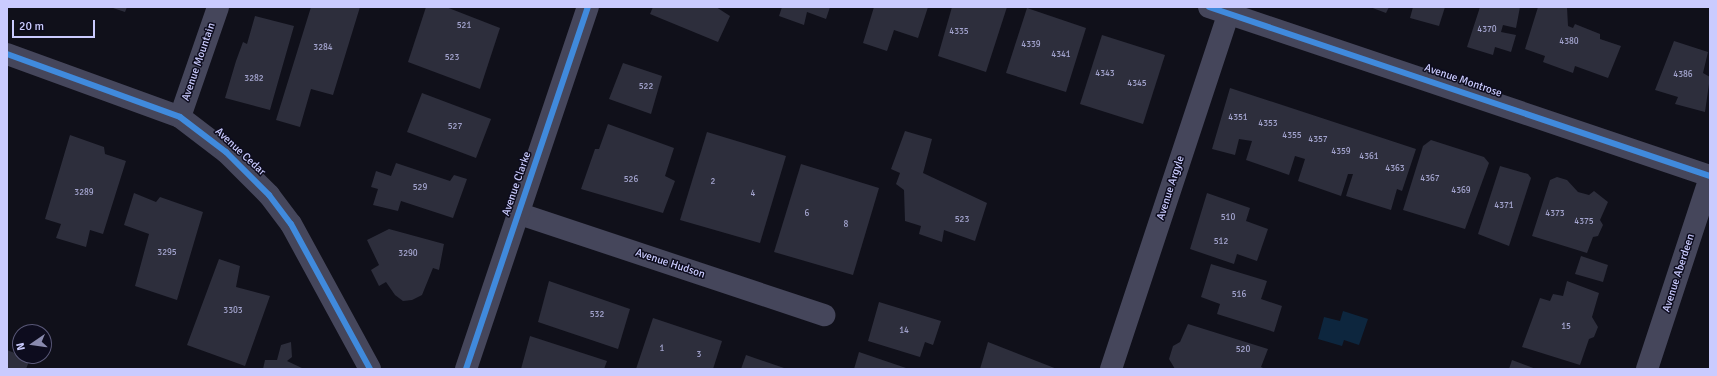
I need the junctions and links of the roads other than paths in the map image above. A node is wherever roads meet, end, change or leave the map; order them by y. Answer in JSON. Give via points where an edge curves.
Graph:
{"nodes":[{"id":1,"x":218,"y":7,"type":"edge"},
{"id":2,"x":588,"y":7,"type":"edge"},
{"id":3,"x":1223,"y":9,"type":"edge"},
{"id":4,"x":7,"y":54,"type":"edge"},
{"id":5,"x":180,"y":117,"type":"junction"},
{"id":6,"x":1710,"y":177,"type":"edge"},
{"id":7,"x":517,"y":213,"type":"junction"},
{"id":8,"x":824,"y":315,"type":"dead end"},
{"id":9,"x":370,"y":369,"type":"edge"},
{"id":10,"x":466,"y":369,"type":"edge"},
{"id":11,"x":1111,"y":369,"type":"edge"},
{"id":12,"x":1647,"y":369,"type":"edge"}],
"edges":[{"from":1,"to":5,"type":"street","name":"Avenue Mountain"},
{"from":2,"to":7,"type":"street","name":"Avenue Clarke"},
{"from":3,"to":6,"type":"street","name":"Avenue Montrose"},
{"from":3,"to":11,"type":"street","name":"Avenue Argyle"},
{"from":4,"to":5,"type":"street","name":"Avenue Cedar"},
{"from":5,"to":9,"type":"street","name":"Avenue Cedar","via":[[240,164],[280,209],[305,249]]},
{"from":6,"to":12,"type":"street","name":"Avenue Aberdeen"},
{"from":7,"to":8,"type":"street","name":"Avenue Hudson"},
{"from":7,"to":10,"type":"street","name":"Avenue Clarke"}]}
